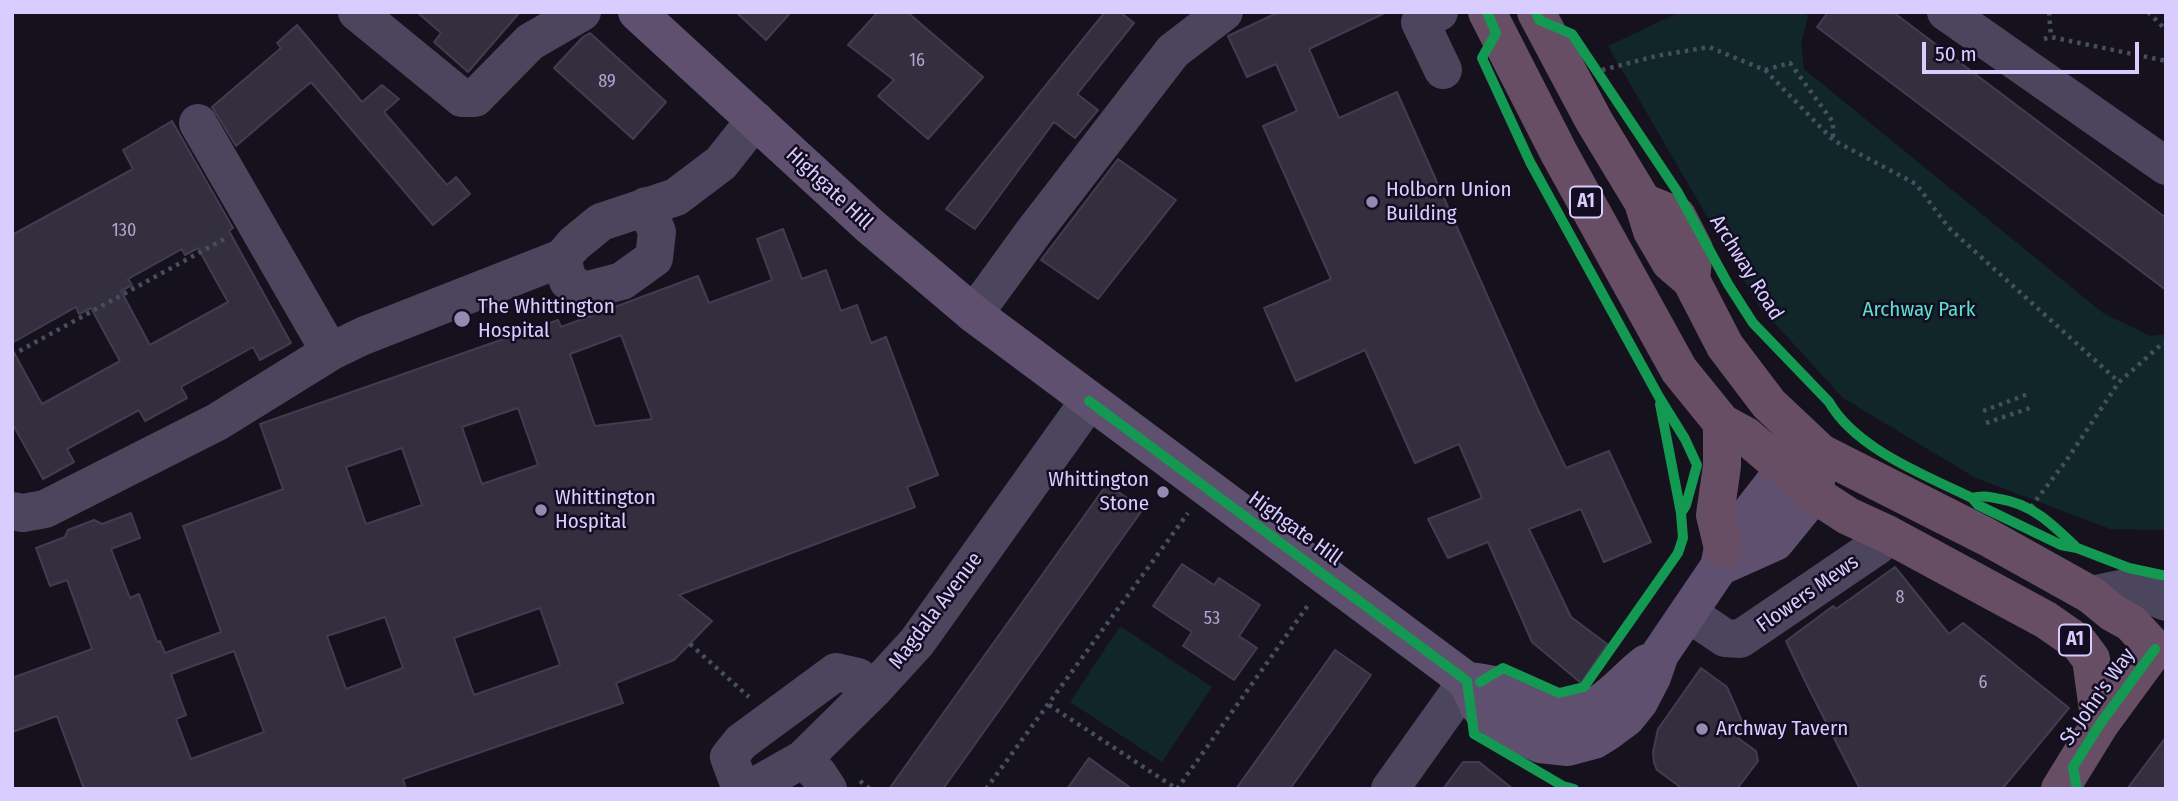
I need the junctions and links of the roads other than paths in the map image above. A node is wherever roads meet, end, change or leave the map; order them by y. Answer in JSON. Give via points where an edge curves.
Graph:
{"nodes":[{"id":1,"x":357,"y":12,"type":"edge"},
{"id":2,"x":582,"y":12,"type":"edge"},
{"id":3,"x":637,"y":12,"type":"edge"},
{"id":4,"x":1224,"y":12,"type":"edge"},
{"id":5,"x":1439,"y":12,"type":"edge"},
{"id":6,"x":1488,"y":12,"type":"edge"},
{"id":7,"x":1536,"y":12,"type":"edge"},
{"id":8,"x":1946,"y":12,"type":"edge"},
{"id":9,"x":536,"y":27,"type":"edge"},
{"id":10,"x":1443,"y":70,"type":"dead end"},
{"id":11,"x":755,"y":120,"type":"junction"},
{"id":12,"x":198,"y":124,"type":"dead end"},
{"id":13,"x":2166,"y":166,"type":"edge"},
{"id":14,"x":646,"y":206,"type":"junction"},
{"id":15,"x":562,"y":258,"type":"junction"},
{"id":16,"x":974,"y":314,"type":"junction"},
{"id":17,"x":330,"y":352,"type":"junction"},
{"id":18,"x":1089,"y":401,"type":"junction"},
{"id":19,"x":1722,"y":423,"type":"junction"},
{"id":20,"x":1821,"y":453,"type":"junction"},
{"id":21,"x":1784,"y":470,"type":"junction"},
{"id":22,"x":1814,"y":494,"type":"junction"},
{"id":23,"x":12,"y":511,"type":"edge"},
{"id":24,"x":1887,"y":534,"type":"junction"},
{"id":25,"x":1721,"y":558,"type":"junction"},
{"id":26,"x":2091,"y":595,"type":"junction"},
{"id":27,"x":2166,"y":602,"type":"edge"},
{"id":28,"x":1688,"y":612,"type":"junction"},
{"id":29,"x":2160,"y":641,"type":"edge"},
{"id":30,"x":1660,"y":654,"type":"junction"},
{"id":31,"x":1467,"y":681,"type":"junction"},
{"id":32,"x":874,"y":689,"type":"junction"},
{"id":33,"x":2099,"y":724,"type":"junction"},
{"id":34,"x":803,"y":759,"type":"junction"},
{"id":35,"x":1565,"y":777,"type":"edge"},
{"id":36,"x":741,"y":789,"type":"edge"},
{"id":37,"x":750,"y":789,"type":"edge"},
{"id":38,"x":828,"y":789,"type":"edge"},
{"id":39,"x":1390,"y":789,"type":"edge"},
{"id":40,"x":2060,"y":789,"type":"edge"}],
"edges":[{"from":1,"to":9,"type":"street","via":[[462,98],[475,98]]},
{"from":2,"to":9,"type":"street"},
{"from":3,"to":11,"type":"main road","name":"Highgate Hill"},
{"from":4,"to":16,"type":"street","via":[[1172,51]]},
{"from":5,"to":10,"type":"street","via":[[1420,22]]},
{"from":6,"to":19,"type":"highway","number":"A1","via":[[1559,153],[1679,370]]},
{"from":7,"to":20,"type":"highway","number":"A1","via":[[1643,202],[1652,231],[1670,262],[1692,280],[1725,346],[1769,404]]},
{"from":8,"to":13,"type":"street"},
{"from":11,"to":14,"type":"street","via":[[721,163],[676,197]]},
{"from":11,"to":16,"type":"main road","name":"Highgate Hill"},
{"from":12,"to":17,"type":"street"},
{"from":14,"to":15,"type":"street","via":[[601,222]]},
{"from":14,"to":15,"type":"street","via":[[657,232],[654,258],[622,281],[584,291],[568,281]]},
{"from":15,"to":17,"type":"street"},
{"from":16,"to":18,"type":"main road","name":"Highgate Hill"},
{"from":17,"to":23,"type":"street","via":[[217,422],[45,509]]},
{"from":18,"to":31,"type":"main road","name":"Highgate Hill"},
{"from":18,"to":32,"type":"street","name":"Magdala Avenue","via":[[917,642]]},
{"from":19,"to":21,"type":"highway","number":"A1","via":[[1745,436]]},
{"from":19,"to":25,"type":"highway","via":[[1715,515]]},
{"from":20,"to":21,"type":"main road"},
{"from":20,"to":22,"type":"main road"},
{"from":20,"to":26,"type":"highway","number":"A1"},
{"from":21,"to":22,"type":"highway","number":"A1"},
{"from":21,"to":25,"type":"main road"},
{"from":22,"to":24,"type":"highway","number":"A1"},
{"from":22,"to":25,"type":"main road","via":[[1775,542]]},
{"from":24,"to":28,"type":"street","name":"Flowers Mews","via":[[1877,546],[1740,639],[1725,638]]},
{"from":24,"to":33,"type":"highway","number":"A1","via":[[2046,620],[2079,643],[2091,659]]},
{"from":25,"to":28,"type":"main road"},
{"from":26,"to":27,"type":"street","via":[[2129,587]]},
{"from":26,"to":29,"type":"highway","number":"A1"},
{"from":28,"to":30,"type":"main road"},
{"from":29,"to":33,"type":"highway","name":"St John's Way","number":"A1"},
{"from":30,"to":31,"type":"main road","name":"Highgate Hill","via":[[1593,708],[1571,714],[1530,703],[1495,686]]},
{"from":30,"to":35,"type":"main road","via":[[1644,694],[1626,718],[1594,740]]},
{"from":31,"to":35,"type":"main road","name":"Highgate Hill","via":[[1478,705],[1492,717],[1548,746]]},
{"from":31,"to":39,"type":"street"},
{"from":32,"to":34,"type":"street","name":"Magdala Avenue"},
{"from":32,"to":36,"type":"street","via":[[858,677],[836,672],[741,742],[729,757]]},
{"from":33,"to":40,"type":"highway","name":"St John's Way","number":"A1"},
{"from":34,"to":37,"type":"street","name":"Magdala Avenue"},
{"from":34,"to":38,"type":"street"}]}
